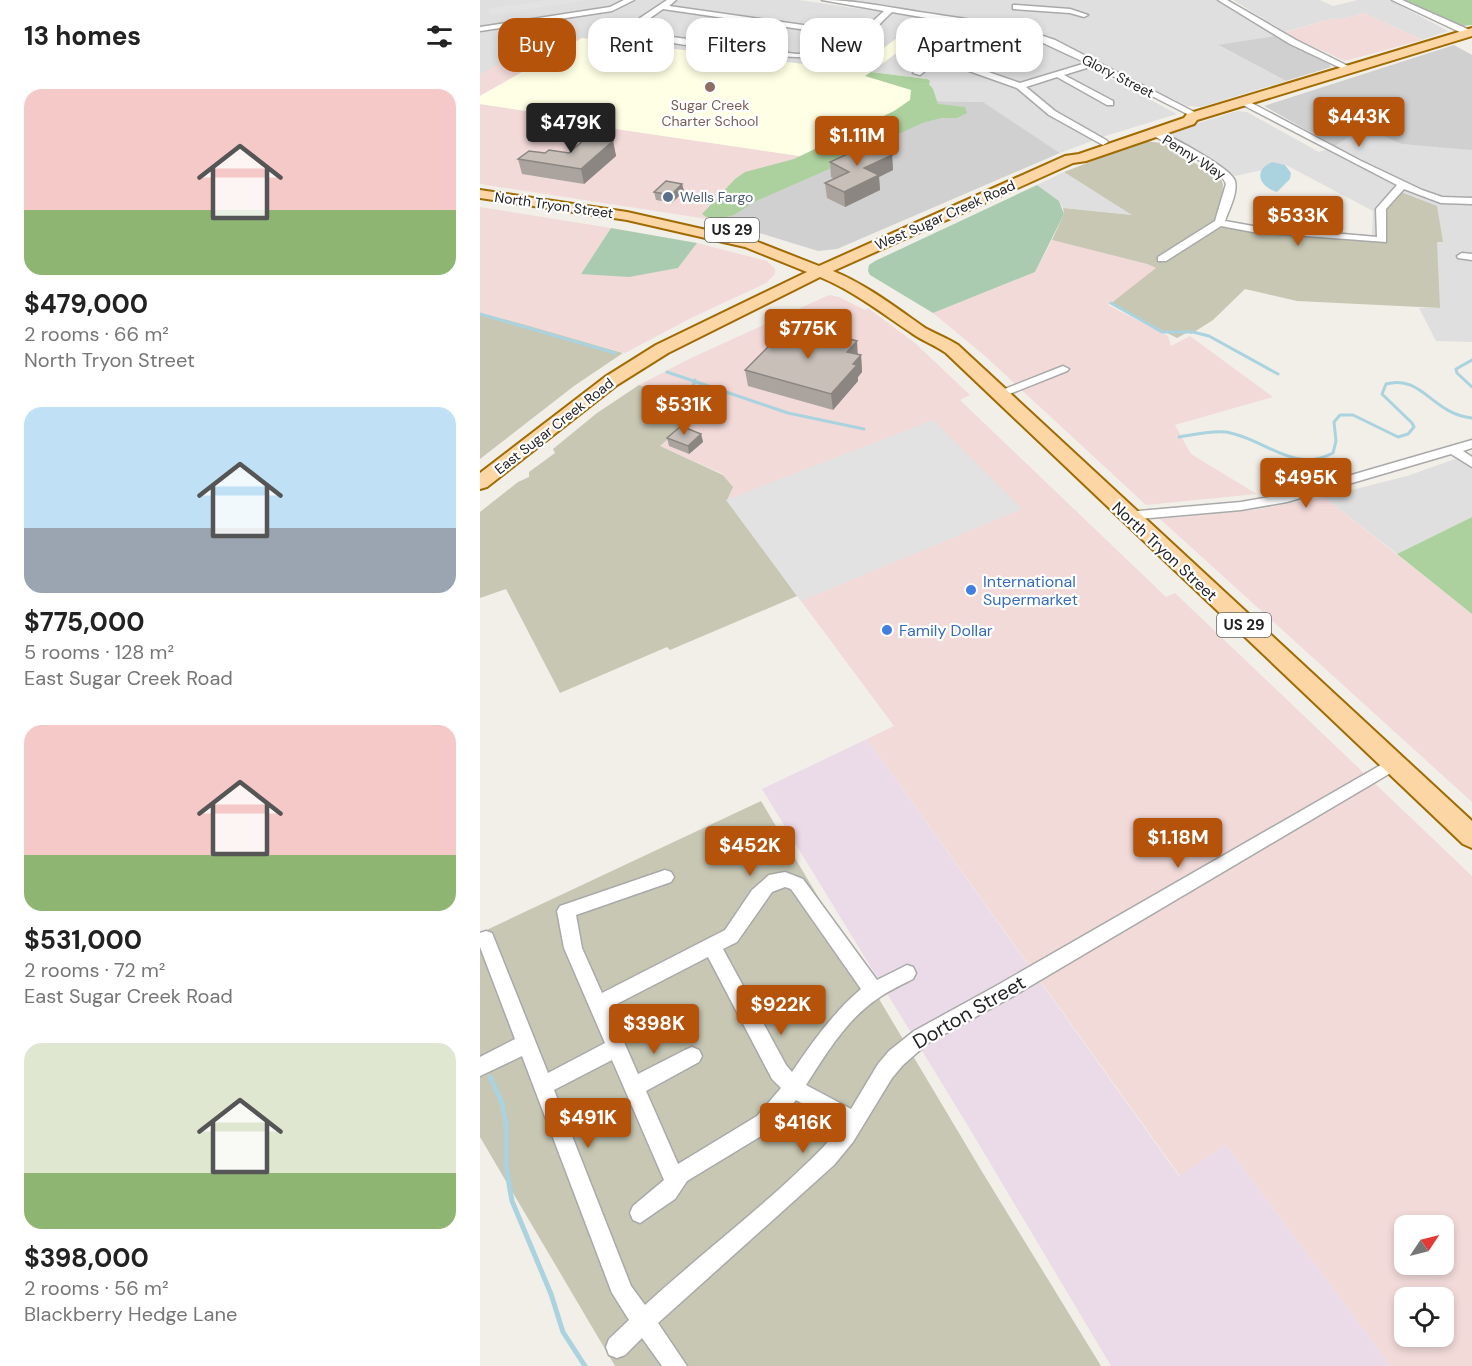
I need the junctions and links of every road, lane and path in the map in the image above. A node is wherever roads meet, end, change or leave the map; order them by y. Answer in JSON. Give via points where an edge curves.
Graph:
{"nodes":[{"id":1,"x":630,"y":0,"type":"edge"},
{"id":2,"x":672,"y":0,"type":"edge"},
{"id":3,"x":826,"y":0,"type":"edge"},
{"id":4,"x":1222,"y":0,"type":"edge"},
{"id":5,"x":1396,"y":0,"type":"edge"},
{"id":6,"x":1018,"y":3,"type":"edge"},
{"id":7,"x":662,"y":7,"type":"junction"},
{"id":8,"x":891,"y":9,"type":"junction"},
{"id":9,"x":1084,"y":15,"type":"dead end"},
{"id":10,"x":881,"y":18,"type":"edge"},
{"id":11,"x":947,"y":18,"type":"edge"},
{"id":12,"x":1004,"y":18,"type":"edge"},
{"id":13,"x":800,"y":27,"type":"edge"},
{"id":14,"x":480,"y":29,"type":"edge"},
{"id":15,"x":1470,"y":33,"type":"edge"},
{"id":16,"x":1043,"y":39,"type":"edge"},
{"id":17,"x":800,"y":55,"type":"edge"},
{"id":18,"x":1093,"y":63,"type":"junction"},
{"id":19,"x":1350,"y":69,"type":"junction"},
{"id":20,"x":980,"y":72,"type":"edge"},
{"id":21,"x":1057,"y":74,"type":"junction"},
{"id":22,"x":1020,"y":86,"type":"junction"},
{"id":23,"x":1244,"y":102,"type":"junction"},
{"id":24,"x":1110,"y":103,"type":"dead end"},
{"id":25,"x":1195,"y":117,"type":"junction"},
{"id":26,"x":1153,"y":132,"type":"junction"},
{"id":27,"x":1103,"y":142,"type":"junction"},
{"id":28,"x":1070,"y":159,"type":"junction"},
{"id":29,"x":1402,"y":185,"type":"junction"},
{"id":30,"x":480,"y":194,"type":"edge"},
{"id":31,"x":1472,"y":201,"type":"edge"},
{"id":32,"x":1219,"y":223,"type":"junction"},
{"id":33,"x":1162,"y":260,"type":"dead end"},
{"id":34,"x":827,"y":268,"type":"junction"},
{"id":35,"x":1064,"y":369,"type":"dead end"},
{"id":36,"x":998,"y":394,"type":"junction"},
{"id":37,"x":1472,"y":444,"type":"edge"},
{"id":38,"x":1454,"y":450,"type":"junction"},
{"id":39,"x":1472,"y":463,"type":"edge"},
{"id":40,"x":480,"y":483,"type":"edge"},
{"id":41,"x":1127,"y":516,"type":"junction"},
{"id":42,"x":1393,"y":764,"type":"junction"},
{"id":43,"x":1472,"y":837,"type":"edge"},
{"id":44,"x":665,"y":877,"type":"dead end"},
{"id":45,"x":486,"y":939,"type":"dead end"},
{"id":46,"x":712,"y":946,"type":"junction"},
{"id":47,"x":907,"y":973,"type":"dead end"},
{"id":48,"x":874,"y":991,"type":"junction"},
{"id":49,"x":598,"y":1005,"type":"junction"},
{"id":50,"x":527,"y":1044,"type":"junction"},
{"id":51,"x":617,"y":1047,"type":"junction"},
{"id":52,"x":692,"y":1056,"type":"dead end"},
{"id":53,"x":480,"y":1067,"type":"edge"},
{"id":54,"x":543,"y":1086,"type":"junction"},
{"id":55,"x":634,"y":1087,"type":"junction"},
{"id":56,"x":794,"y":1087,"type":"junction"},
{"id":57,"x":854,"y":1122,"type":"junction"},
{"id":58,"x":676,"y":1183,"type":"junction"},
{"id":59,"x":640,"y":1213,"type":"dead end"},
{"id":60,"x":644,"y":1322,"type":"junction"},
{"id":61,"x":617,"y":1347,"type":"dead end"},
{"id":62,"x":676,"y":1366,"type":"edge"}],
"edges":[{"from":1,"to":14,"type":"street","via":[[612,9]]},
{"from":2,"to":7,"type":"street"},
{"from":3,"to":8,"type":"street","name":"Glory Street"},
{"from":4,"to":19,"type":"street","via":[[1293,42]]},
{"from":5,"to":15,"type":"street"},
{"from":6,"to":9,"type":"street"},
{"from":6,"to":12,"type":"street"},
{"from":7,"to":13,"type":"street"},
{"from":7,"to":17,"type":"street","via":[[640,26],[648,36]]},
{"from":8,"to":10,"type":"street"},
{"from":8,"to":11,"type":"street","name":"Glory Street"},
{"from":15,"to":19,"type":"main road","name":"West Sugar Creek Road"},
{"from":16,"to":18,"type":"street","name":"Glory Street"},
{"from":18,"to":21,"type":"street"},
{"from":18,"to":25,"type":"street","name":"Glory Street"},
{"from":19,"to":23,"type":"main road","name":"West Sugar Creek Road"},
{"from":20,"to":22,"type":"street"},
{"from":21,"to":22,"type":"street"},
{"from":21,"to":24,"type":"street"},
{"from":22,"to":27,"type":"street","via":[[1052,113]]},
{"from":23,"to":25,"type":"main road","name":"West Sugar Creek Road"},
{"from":23,"to":29,"type":"street"},
{"from":25,"to":26,"type":"main road","name":"West Sugar Creek Road"},
{"from":25,"to":27,"type":"main road","name":"West Sugar Creek Road","via":[[1182,117]]},
{"from":26,"to":28,"type":"main road","name":"West Sugar Creek Road"},
{"from":26,"to":32,"type":"street","name":"Penny Way","via":[[1228,177],[1230,195]]},
{"from":27,"to":28,"type":"main road","name":"West Sugar Creek Road","via":[[1072,153]]},
{"from":28,"to":34,"type":"main road","name":"West Sugar Creek Road"},
{"from":29,"to":31,"type":"street","via":[[1436,199]]},
{"from":29,"to":32,"type":"street","via":[[1381,209],[1382,240]]},
{"from":30,"to":34,"type":"main road","name":"North Tryon Street","number":"US 29","via":[[627,216],[732,239]]},
{"from":32,"to":33,"type":"street"},
{"from":34,"to":36,"type":"main road","name":"North Tryon Street","number":"US 29","via":[[881,289],[911,308],[936,328],[938,339]]},
{"from":34,"to":40,"type":"main road","name":"East Sugar Creek Road","via":[[639,362]]},
{"from":35,"to":36,"type":"street"},
{"from":36,"to":41,"type":"main road","name":"North Tryon Street","number":"US 29"},
{"from":37,"to":38,"type":"street"},
{"from":38,"to":39,"type":"street"},
{"from":38,"to":41,"type":"street","via":[[1278,500]]},
{"from":41,"to":42,"type":"main road","name":"North Tryon Street","number":"US 29"},
{"from":42,"to":43,"type":"main road","name":"North Tryon Street","number":"US 29"},
{"from":42,"to":57,"type":"street","name":"Dorton Street","via":[[921,1037],[885,1071]]},
{"from":44,"to":49,"type":"street","via":[[566,911],[573,948]]},
{"from":45,"to":50,"type":"street"},
{"from":46,"to":48,"type":"street","via":[[738,930],[769,883],[785,879],[796,884]]},
{"from":46,"to":49,"type":"street"},
{"from":46,"to":56,"type":"street","via":[[774,1064]]},
{"from":47,"to":48,"type":"street"},
{"from":48,"to":56,"type":"street","via":[[837,1023]]},
{"from":49,"to":51,"type":"street"},
{"from":50,"to":53,"type":"street"},
{"from":50,"to":54,"type":"street"},
{"from":51,"to":54,"type":"street"},
{"from":51,"to":55,"type":"street"},
{"from":52,"to":55,"type":"street"},
{"from":54,"to":60,"type":"street","via":[[623,1293]]},
{"from":55,"to":58,"type":"street"},
{"from":56,"to":57,"type":"street"},
{"from":56,"to":58,"type":"street","via":[[764,1123],[681,1174]]},
{"from":57,"to":60,"type":"street","name":"Dorton Street","via":[[837,1147],[794,1189]]},
{"from":58,"to":59,"type":"street"},
{"from":60,"to":61,"type":"street","name":"Dorton Street"},
{"from":60,"to":62,"type":"street"}]}
